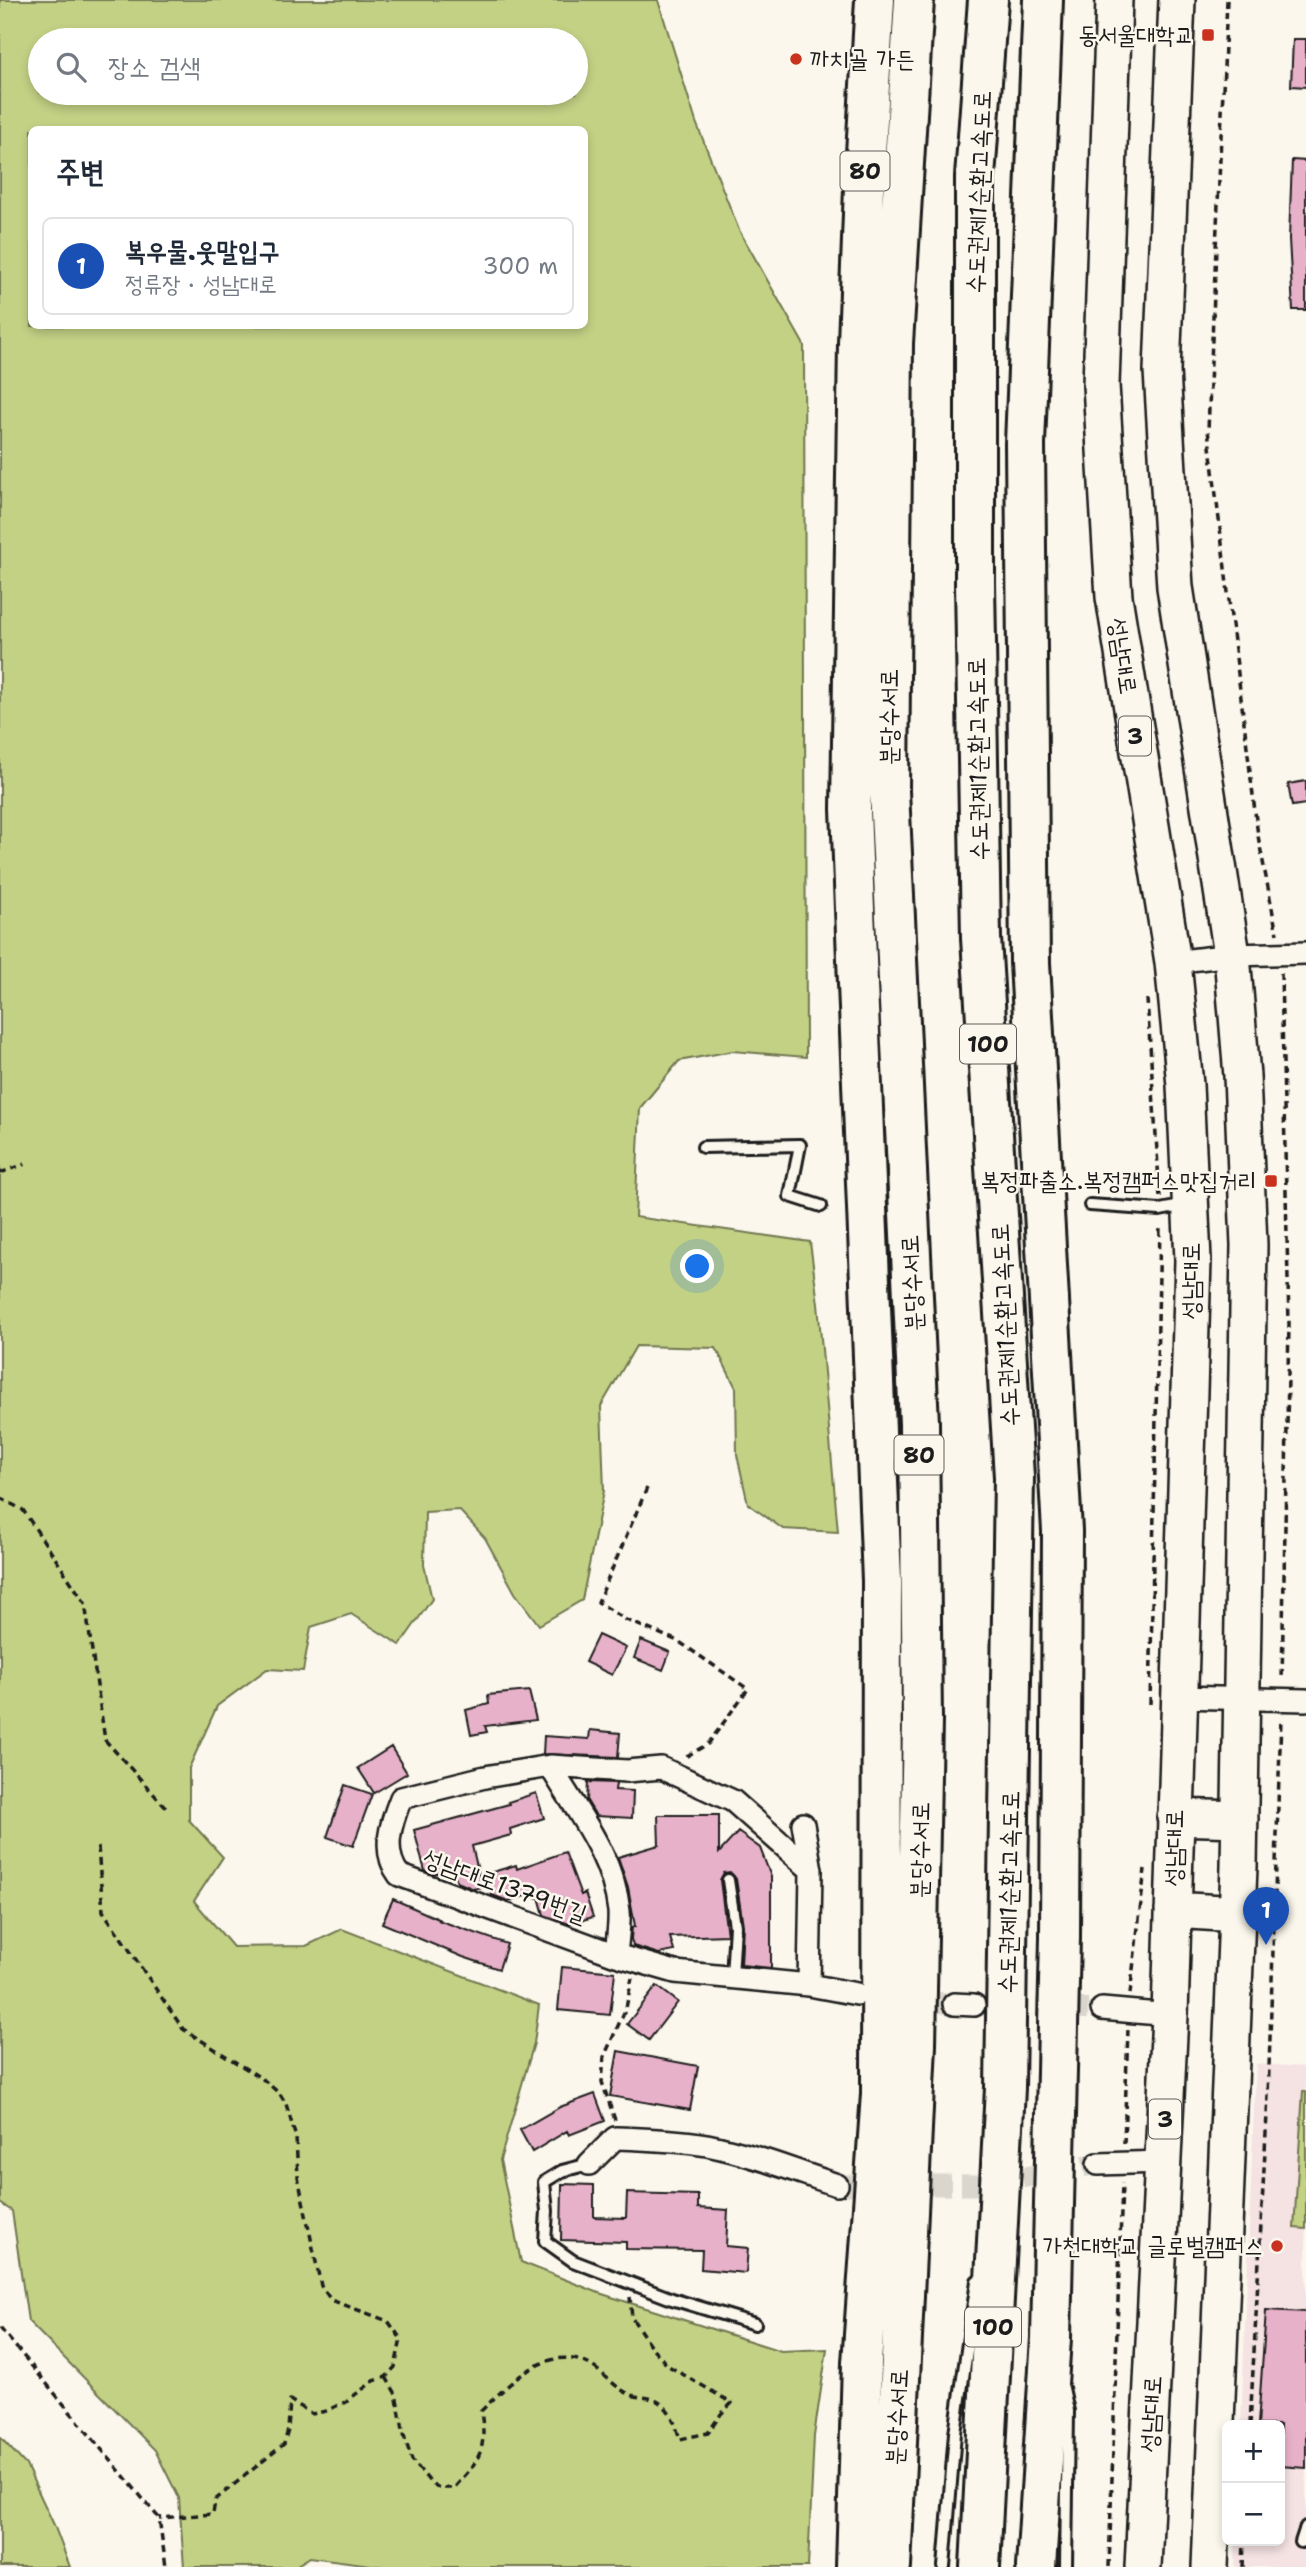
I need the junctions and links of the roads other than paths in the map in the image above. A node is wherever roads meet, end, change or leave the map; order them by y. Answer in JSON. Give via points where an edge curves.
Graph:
{"nodes":[{"id":1,"x":875,"y":0,"type":"edge"},
{"id":2,"x":914,"y":0,"type":"edge"},
{"id":3,"x":988,"y":0,"type":"edge"},
{"id":4,"x":1043,"y":0,"type":"edge"},
{"id":5,"x":1114,"y":0,"type":"edge"},
{"id":6,"x":1177,"y":0,"type":"edge"},
{"id":7,"x":875,"y":343,"type":"junction"},
{"id":8,"x":1306,"y":953,"type":"edge"},
{"id":9,"x":1232,"y":955,"type":"junction"},
{"id":10,"x":1173,"y":962,"type":"junction"},
{"id":11,"x":703,"y":1147,"type":"dead end"},
{"id":12,"x":1090,"y":1205,"type":"dead end"},
{"id":13,"x":821,"y":1206,"type":"dead end"},
{"id":14,"x":1175,"y":1207,"type":"junction"},
{"id":15,"x":1242,"y":1699,"type":"junction"},
{"id":16,"x":1306,"y":1700,"type":"edge"},
{"id":17,"x":1164,"y":1705,"type":"junction"},
{"id":18,"x":550,"y":1766,"type":"junction"},
{"id":19,"x":1175,"y":1817,"type":"junction"},
{"id":20,"x":1240,"y":1819,"type":"junction"},
{"id":21,"x":803,"y":1824,"type":"dead end"},
{"id":22,"x":811,"y":1870,"type":"junction"},
{"id":23,"x":728,"y":1880,"type":"dead end"},
{"id":24,"x":1173,"y":1910,"type":"junction"},
{"id":25,"x":1238,"y":1914,"type":"junction"},
{"id":26,"x":626,"y":1958,"type":"junction"},
{"id":27,"x":732,"y":1977,"type":"junction"},
{"id":28,"x":809,"y":1985,"type":"junction"},
{"id":29,"x":858,"y":1994,"type":"dead end"},
{"id":30,"x":1102,"y":2010,"type":"tunnel mouth"},
{"id":31,"x":1170,"y":2015,"type":"junction"},
{"id":32,"x":1005,"y":2088,"type":"junction"},
{"id":33,"x":1163,"y":2161,"type":"junction"},
{"id":34,"x":589,"y":2164,"type":"joint"},
{"id":35,"x":1098,"y":2164,"type":"tunnel mouth"},
{"id":36,"x":837,"y":2185,"type":"tunnel mouth"},
{"id":37,"x":987,"y":2212,"type":"dead end"},
{"id":38,"x":979,"y":2267,"type":"dead end"},
{"id":39,"x":755,"y":2324,"type":"dead end"},
{"id":40,"x":1051,"y":2338,"type":"junction"},
{"id":41,"x":1306,"y":2526,"type":"edge"},
{"id":42,"x":1301,"y":2542,"type":"dead end"},
{"id":43,"x":856,"y":2567,"type":"edge"},
{"id":44,"x":891,"y":2567,"type":"edge"},
{"id":45,"x":944,"y":2567,"type":"edge"},
{"id":46,"x":980,"y":2567,"type":"edge"},
{"id":47,"x":1036,"y":2567,"type":"edge"},
{"id":48,"x":1066,"y":2567,"type":"edge"},
{"id":49,"x":1143,"y":2567,"type":"edge"},
{"id":50,"x":1210,"y":2567,"type":"edge"}],
"edges":[{"from":1,"to":7,"type":"highway","name":"분당수서로","number":"80","via":[[864,188]]},
{"from":2,"to":7,"type":"highway","name":"분당수서로","number":"80"},
{"from":3,"to":32,"type":"highway","name":"수도권제1순환고속도로","number":"100","via":[[975,177],[975,583],[982,937],[1014,1477]]},
{"from":4,"to":40,"type":"highway","name":"수도권제1순환고속도로","number":"100","via":[[1025,444],[1030,963],[1062,1531],[1060,1937]]},
{"from":5,"to":10,"type":"main road","name":"성남대로","number":"3","via":[[1101,386],[1113,584]]},
{"from":6,"to":9,"type":"main road","via":[[1162,371],[1165,425],[1175,587]]},
{"from":7,"to":43,"type":"highway","name":"분당수서로","number":"80","via":[[851,809],[882,1595],[881,2094],[862,2363]]},
{"from":7,"to":44,"type":"highway","name":"분당수서로","number":"80","via":[[889,790],[919,1423],[922,1720],[916,2045]]},
{"from":8,"to":9,"type":"street"},
{"from":9,"to":10,"type":"street"},
{"from":9,"to":15,"type":"main road","via":[[1249,1245]]},
{"from":10,"to":14,"type":"main road","name":"성남대로","number":"3","via":[[1185,1085]]},
{"from":11,"to":13,"type":"lane","via":[[800,1144],[790,1196]]},
{"from":12,"to":14,"type":"lane"},
{"from":14,"to":17,"type":"main road","name":"성남대로","number":"3","via":[[1193,1260]]},
{"from":15,"to":16,"type":"street"},
{"from":15,"to":17,"type":"street"},
{"from":15,"to":20,"type":"main road"},
{"from":17,"to":19,"type":"main road","name":"성남대로","number":"3"},
{"from":18,"to":22,"type":"street","name":"성남대로1379번길","via":[[626,1771],[661,1768],[733,1801]]},
{"from":18,"to":26,"type":"street","name":"성남대로1379번길","via":[[612,1875]]},
{"from":18,"to":26,"type":"street","name":"성남대로1379번길","via":[[401,1798],[390,1827],[390,1863],[399,1875]]},
{"from":19,"to":20,"type":"main road"},
{"from":19,"to":24,"type":"main road","name":"성남대로","number":"3"},
{"from":20,"to":25,"type":"main road"},
{"from":21,"to":22,"type":"street"},
{"from":22,"to":28,"type":"street"},
{"from":23,"to":27,"type":"lane","via":[[735,1926]]},
{"from":24,"to":25,"type":"main road"},
{"from":24,"to":31,"type":"main road","name":"성남대로","number":"3"},
{"from":25,"to":50,"type":"main road"},
{"from":26,"to":27,"type":"street","name":"성남대로1379번길","via":[[675,1972]]},
{"from":27,"to":28,"type":"street","name":"성남대로1379번길"},
{"from":28,"to":29,"type":"street","name":"성남대로1379번길"},
{"from":30,"to":31,"type":"street"},
{"from":31,"to":33,"type":"main road","name":"성남대로","number":"3"},
{"from":32,"to":37,"type":"lane"},
{"from":32,"to":46,"type":"highway","name":"수도권제1순환고속도로","number":"100"},
{"from":33,"to":35,"type":"street"},
{"from":33,"to":49,"type":"main road","name":"성남대로","number":"3"},
{"from":34,"to":36,"type":"street","via":[[615,2138],[707,2145]]},
{"from":34,"to":39,"type":"lane","via":[[562,2171],[544,2182],[545,2241],[573,2262]]},
{"from":38,"to":45,"type":"lane","via":[[955,2433]]},
{"from":40,"to":47,"type":"highway","name":"수도권제1순환고속도로","number":"100"},
{"from":40,"to":48,"type":"lane","via":[[1068,2412]]},
{"from":41,"to":42,"type":"lane"}]}
